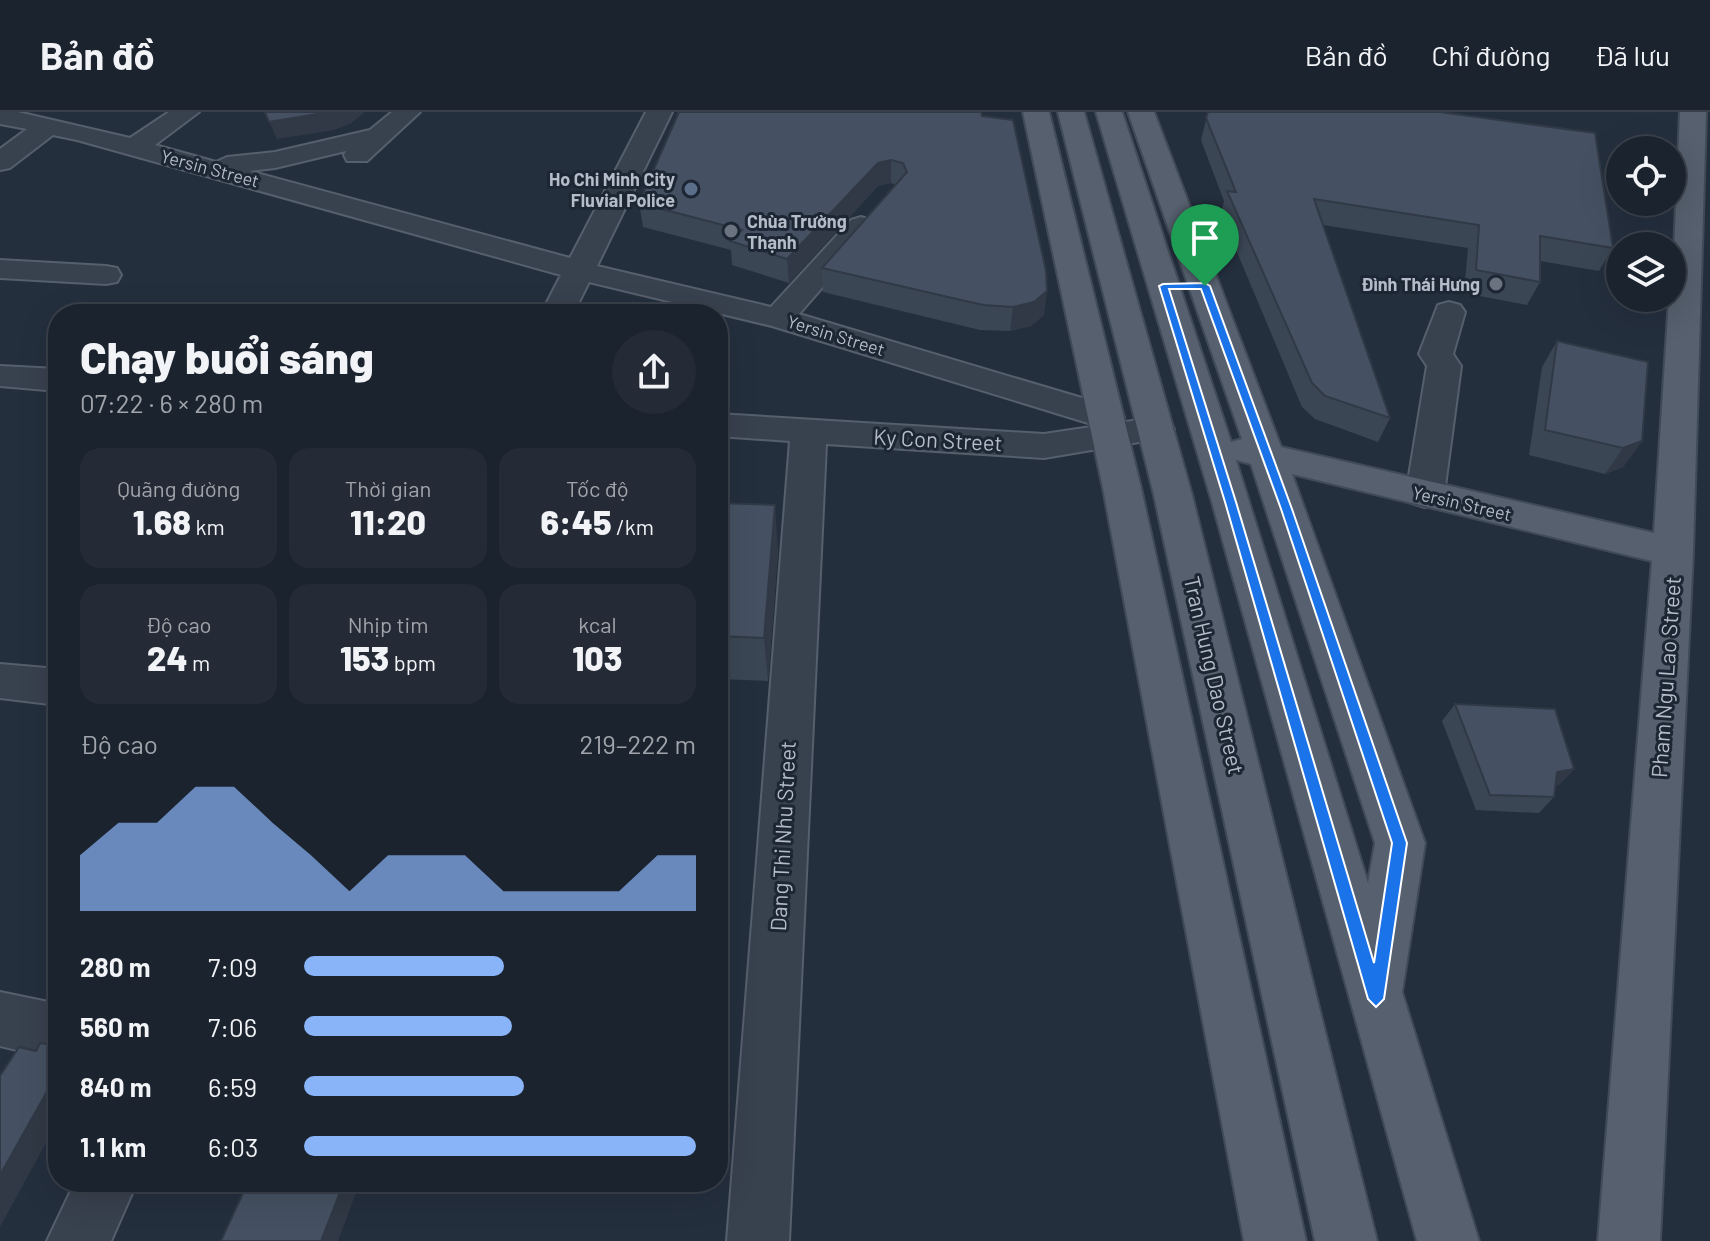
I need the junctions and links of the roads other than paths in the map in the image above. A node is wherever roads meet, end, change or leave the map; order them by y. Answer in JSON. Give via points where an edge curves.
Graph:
{"nodes":[{"id":1,"x":186,"y":112,"type":"edge"},
{"id":2,"x":407,"y":112,"type":"edge"},
{"id":3,"x":659,"y":112,"type":"edge"},
{"id":4,"x":1036,"y":112,"type":"edge"},
{"id":5,"x":1071,"y":112,"type":"edge"},
{"id":6,"x":1109,"y":112,"type":"edge"},
{"id":7,"x":1693,"y":112,"type":"edge"},
{"id":8,"x":0,"y":116,"type":"edge"},
{"id":9,"x":48,"y":126,"type":"junction"},
{"id":10,"x":1147,"y":126,"type":"edge"},
{"id":11,"x":378,"y":136,"type":"junction"},
{"id":12,"x":1118,"y":142,"type":"junction"},
{"id":13,"x":1043,"y":143,"type":"junction"},
{"id":14,"x":1079,"y":143,"type":"junction"},
{"id":15,"x":134,"y":148,"type":"junction"},
{"id":16,"x":0,"y":162,"type":"edge"},
{"id":17,"x":205,"y":168,"type":"junction"},
{"id":18,"x":327,"y":180,"type":"junction"},
{"id":19,"x":880,"y":205,"type":"edge"},
{"id":20,"x":0,"y":269,"type":"edge"},
{"id":21,"x":581,"y":271,"type":"junction"},
{"id":22,"x":106,"y":275,"type":"dead end"},
{"id":23,"x":1163,"y":286,"type":"junction"},
{"id":24,"x":1205,"y":286,"type":"junction"},
{"id":25,"x":1077,"y":289,"type":"junction"},
{"id":26,"x":1118,"y":289,"type":"junction"},
{"id":27,"x":563,"y":304,"type":"edge"},
{"id":28,"x":719,"y":304,"type":"edge"},
{"id":29,"x":728,"y":306,"type":"edge"},
{"id":30,"x":1449,"y":312,"type":"dead end"},
{"id":31,"x":778,"y":318,"type":"junction"},
{"id":32,"x":0,"y":376,"type":"edge"},
{"id":33,"x":48,"y":379,"type":"edge"},
{"id":34,"x":728,"y":426,"type":"edge"},
{"id":35,"x":1124,"y":427,"type":"junction"},
{"id":36,"x":809,"y":431,"type":"junction"},
{"id":37,"x":1212,"y":442,"type":"junction"},
{"id":38,"x":1267,"y":456,"type":"junction"},
{"id":39,"x":1425,"y":494,"type":"junction"},
{"id":40,"x":1673,"y":552,"type":"junction"},
{"id":41,"x":0,"y":681,"type":"edge"},
{"id":42,"x":48,"y":686,"type":"edge"},
{"id":43,"x":1376,"y":999,"type":"junction"},
{"id":44,"x":0,"y":1019,"type":"edge"},
{"id":45,"x":48,"y":1030,"type":"edge"},
{"id":46,"x":102,"y":1192,"type":"edge"},
{"id":47,"x":78,"y":1241,"type":"edge"},
{"id":48,"x":758,"y":1241,"type":"edge"},
{"id":49,"x":1275,"y":1241,"type":"edge"},
{"id":50,"x":1346,"y":1241,"type":"edge"},
{"id":51,"x":1448,"y":1241,"type":"edge"},
{"id":52,"x":1629,"y":1241,"type":"edge"}],
"edges":[{"from":1,"to":15,"type":"street"},
{"from":2,"to":11,"type":"street"},
{"from":3,"to":21,"type":"street"},
{"from":4,"to":13,"type":"main road","name":"Tran Hung Dao Street"},
{"from":5,"to":14,"type":"main road","name":"Tran Hung Dao Street"},
{"from":6,"to":12,"type":"main road"},
{"from":7,"to":40,"type":"main road","name":"Pham Ngu Lao Street"},
{"from":8,"to":9,"type":"street","name":"Yersin Street"},
{"from":9,"to":15,"type":"street","name":"Yersin Street"},
{"from":9,"to":16,"type":"street"},
{"from":10,"to":12,"type":"main road"},
{"from":10,"to":24,"type":"main road"},
{"from":11,"to":17,"type":"street","via":[[275,160]]},
{"from":11,"to":18,"type":"street"},
{"from":12,"to":23,"type":"main road"},
{"from":13,"to":14,"type":"main road"},
{"from":13,"to":25,"type":"main road","name":"Tran Hung Dao Street"},
{"from":14,"to":26,"type":"main road","name":"Tran Hung Dao Street"},
{"from":15,"to":17,"type":"street","name":"Yersin Street"},
{"from":17,"to":18,"type":"street","name":"Yersin Street"},
{"from":18,"to":21,"type":"street","name":"Yersin Street"},
{"from":19,"to":31,"type":"street"},
{"from":20,"to":22,"type":"street"},
{"from":21,"to":27,"type":"street"},
{"from":21,"to":28,"type":"street","name":"Yersin Street"},
{"from":23,"to":24,"type":"main road"},
{"from":23,"to":37,"type":"main road"},
{"from":24,"to":38,"type":"main road"},
{"from":25,"to":26,"type":"main road"},
{"from":25,"to":35,"type":"main road","name":"Tran Hung Dao Street"},
{"from":26,"to":35,"type":"main road","name":"Tran Hung Dao Street"},
{"from":29,"to":31,"type":"street","name":"Yersin Street"},
{"from":30,"to":39,"type":"street","via":[[1436,354],[1444,366]]},
{"from":31,"to":35,"type":"street","name":"Yersin Street"},
{"from":32,"to":33,"type":"street"},
{"from":34,"to":36,"type":"street","name":"Ky Con Street"},
{"from":35,"to":36,"type":"street","name":"Ky Con Street","via":[[1044,446]]},
{"from":35,"to":37,"type":"main road","name":"Yersin Street"},
{"from":35,"to":49,"type":"main road","name":"Tran Hung Dao Street"},
{"from":35,"to":50,"type":"main road","name":"Tran Hung Dao Street"},
{"from":36,"to":48,"type":"street","name":"Dang Thi Nhu Street"},
{"from":37,"to":38,"type":"main road","name":"Yersin Street"},
{"from":37,"to":43,"type":"main road"},
{"from":38,"to":39,"type":"main road","name":"Yersin Street"},
{"from":38,"to":43,"type":"main road","via":[[1400,843]]},
{"from":39,"to":40,"type":"main road","name":"Yersin Street"},
{"from":40,"to":52,"type":"main road","name":"Pham Ngu Lao Street"},
{"from":41,"to":42,"type":"street"},
{"from":43,"to":51,"type":"main road"},
{"from":44,"to":45,"type":"street"},
{"from":46,"to":47,"type":"street"}]}
